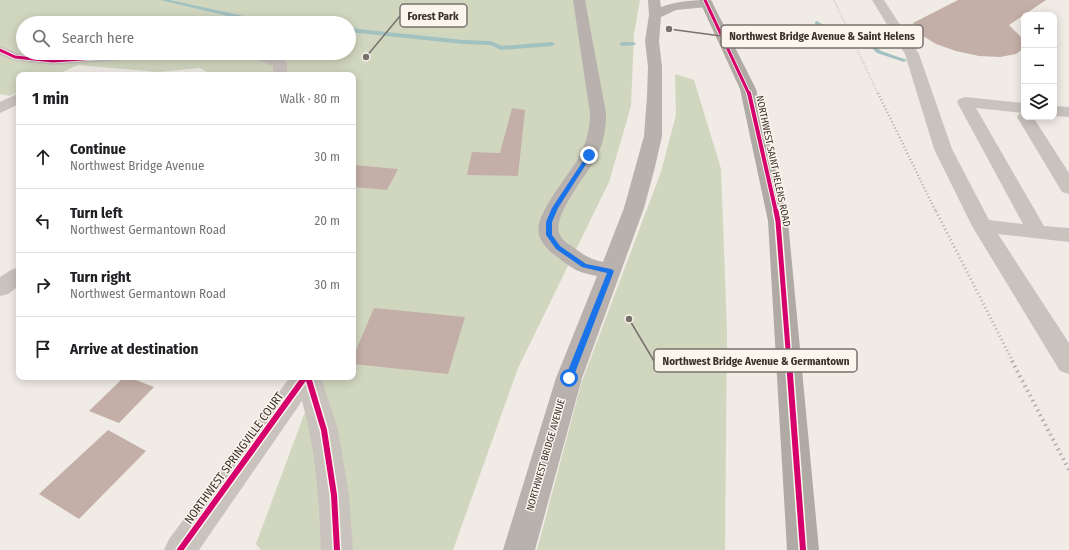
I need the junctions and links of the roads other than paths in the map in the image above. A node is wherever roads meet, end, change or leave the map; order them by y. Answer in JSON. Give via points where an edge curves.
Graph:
{"nodes":[{"id":1,"x":579,"y":0,"type":"edge"},
{"id":2,"x":878,"y":0,"type":"edge"},
{"id":3,"x":706,"y":1,"type":"edge"},
{"id":4,"x":654,"y":7,"type":"edge"},
{"id":5,"x":0,"y":50,"type":"edge"},
{"id":6,"x":16,"y":57,"type":"edge"},
{"id":7,"x":44,"y":60,"type":"edge"},
{"id":8,"x":74,"y":60,"type":"edge"},
{"id":9,"x":94,"y":60,"type":"edge"},
{"id":10,"x":271,"y":60,"type":"edge"},
{"id":11,"x":70,"y":72,"type":"edge"},
{"id":12,"x":280,"y":72,"type":"edge"},
{"id":13,"x":16,"y":100,"type":"edge"},
{"id":14,"x":0,"y":108,"type":"edge"},
{"id":15,"x":1057,"y":111,"type":"edge"},
{"id":16,"x":1021,"y":112,"type":"edge"},
{"id":17,"x":1069,"y":112,"type":"edge"},
{"id":18,"x":1028,"y":120,"type":"edge"},
{"id":19,"x":1069,"y":188,"type":"edge"},
{"id":20,"x":982,"y":226,"type":"junction"},
{"id":21,"x":1037,"y":231,"type":"junction"},
{"id":22,"x":1069,"y":235,"type":"edge"},
{"id":23,"x":611,"y":271,"type":"junction"},
{"id":24,"x":16,"y":276,"type":"edge"},
{"id":25,"x":0,"y":288,"type":"edge"},
{"id":26,"x":1069,"y":364,"type":"edge"},
{"id":27,"x":304,"y":380,"type":"edge"},
{"id":28,"x":307,"y":380,"type":"edge"},
{"id":29,"x":180,"y":550,"type":"edge"},
{"id":30,"x":337,"y":550,"type":"edge"},
{"id":31,"x":519,"y":550,"type":"edge"},
{"id":32,"x":803,"y":550,"type":"edge"}],
"edges":[{"from":1,"to":23,"type":"main road","via":[[597,105],[598,129],[589,155],[555,208],[549,222],[549,235],[558,247],[584,266]]},
{"from":2,"to":20,"type":"street","via":[[912,54],[943,149]]},
{"from":3,"to":4,"type":"main road","name":"NORTHWEST BRIDGE AVENUE","via":[[663,10]]},
{"from":3,"to":32,"type":"highway","name":"NORTHWEST SAINT HELENS ROAD","via":[[748,89],[778,220]]},
{"from":4,"to":23,"type":"main road","name":"NORTHWEST BRIDGE AVENUE","via":[[653,136],[634,208]]},
{"from":5,"to":6,"type":"street"},
{"from":7,"to":8,"type":"street"},
{"from":9,"to":11,"type":"street"},
{"from":10,"to":12,"type":"street","via":[[280,64]]},
{"from":13,"to":14,"type":"street"},
{"from":15,"to":17,"type":"street"},
{"from":16,"to":21,"type":"street","via":[[966,102]]},
{"from":18,"to":19,"type":"street"},
{"from":20,"to":21,"type":"street"},
{"from":20,"to":26,"type":"street"},
{"from":21,"to":22,"type":"street"},
{"from":23,"to":31,"type":"main road","name":"NORTHWEST BRIDGE AVENUE","via":[[569,378]]},
{"from":24,"to":25,"type":"street"},
{"from":27,"to":29,"type":"street","name":"NORTHWEST SPRINGVILLE COURT"},
{"from":28,"to":30,"type":"street","via":[[324,430],[334,495]]}]}
